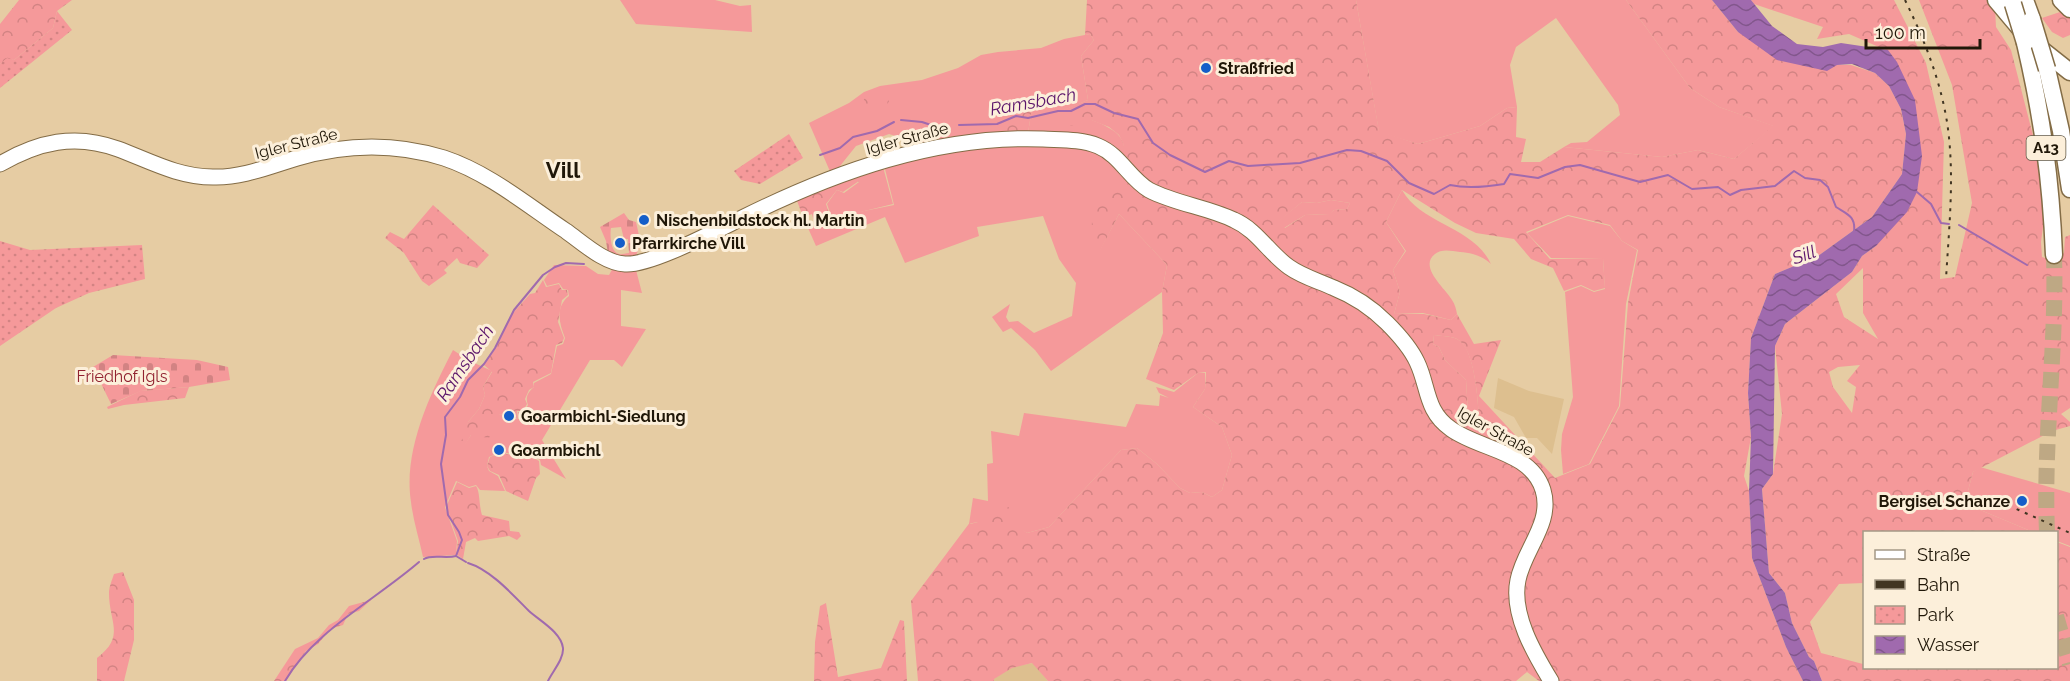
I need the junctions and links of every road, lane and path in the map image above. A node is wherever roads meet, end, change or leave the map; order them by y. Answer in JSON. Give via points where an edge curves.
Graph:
{"nodes":[{"id":1,"x":1996,"y":0,"type":"edge"},
{"id":2,"x":2061,"y":0,"type":"edge"},
{"id":3,"x":2016,"y":1,"type":"edge"},
{"id":4,"x":2070,"y":9,"type":"edge"},
{"id":5,"x":2070,"y":72,"type":"edge"},
{"id":6,"x":0,"y":164,"type":"edge"},
{"id":7,"x":2070,"y":189,"type":"edge"},
{"id":8,"x":2054,"y":255,"type":"tunnel mouth"},
{"id":9,"x":1551,"y":681,"type":"edge"}],
"edges":[{"from":1,"to":5,"type":"highway","via":[[2029,38]]},
{"from":2,"to":4,"type":"highway"},
{"from":3,"to":7,"type":"highway","number":"A13","bridge":true,"via":[[2032,19],[2047,69]]},
{"from":3,"to":8,"type":"highway","number":"A13","bridge":true,"via":[[2043,126]]},
{"from":6,"to":9,"type":"main road","name":"Igler Straße","via":[[34,147],[80,141],[109,146],[174,172],[216,178],[338,149],[410,150],[469,168],[604,257],[625,264],[698,240],[801,190],[914,152],[1000,139],[1089,143],[1116,157],[1149,190],[1241,223],[1288,266],[1365,304],[1407,345],[1420,369],[1433,411],[1441,421],[1451,430],[1516,460],[1535,475],[1546,506],[1522,565],[1517,590],[1519,614]]}]}
